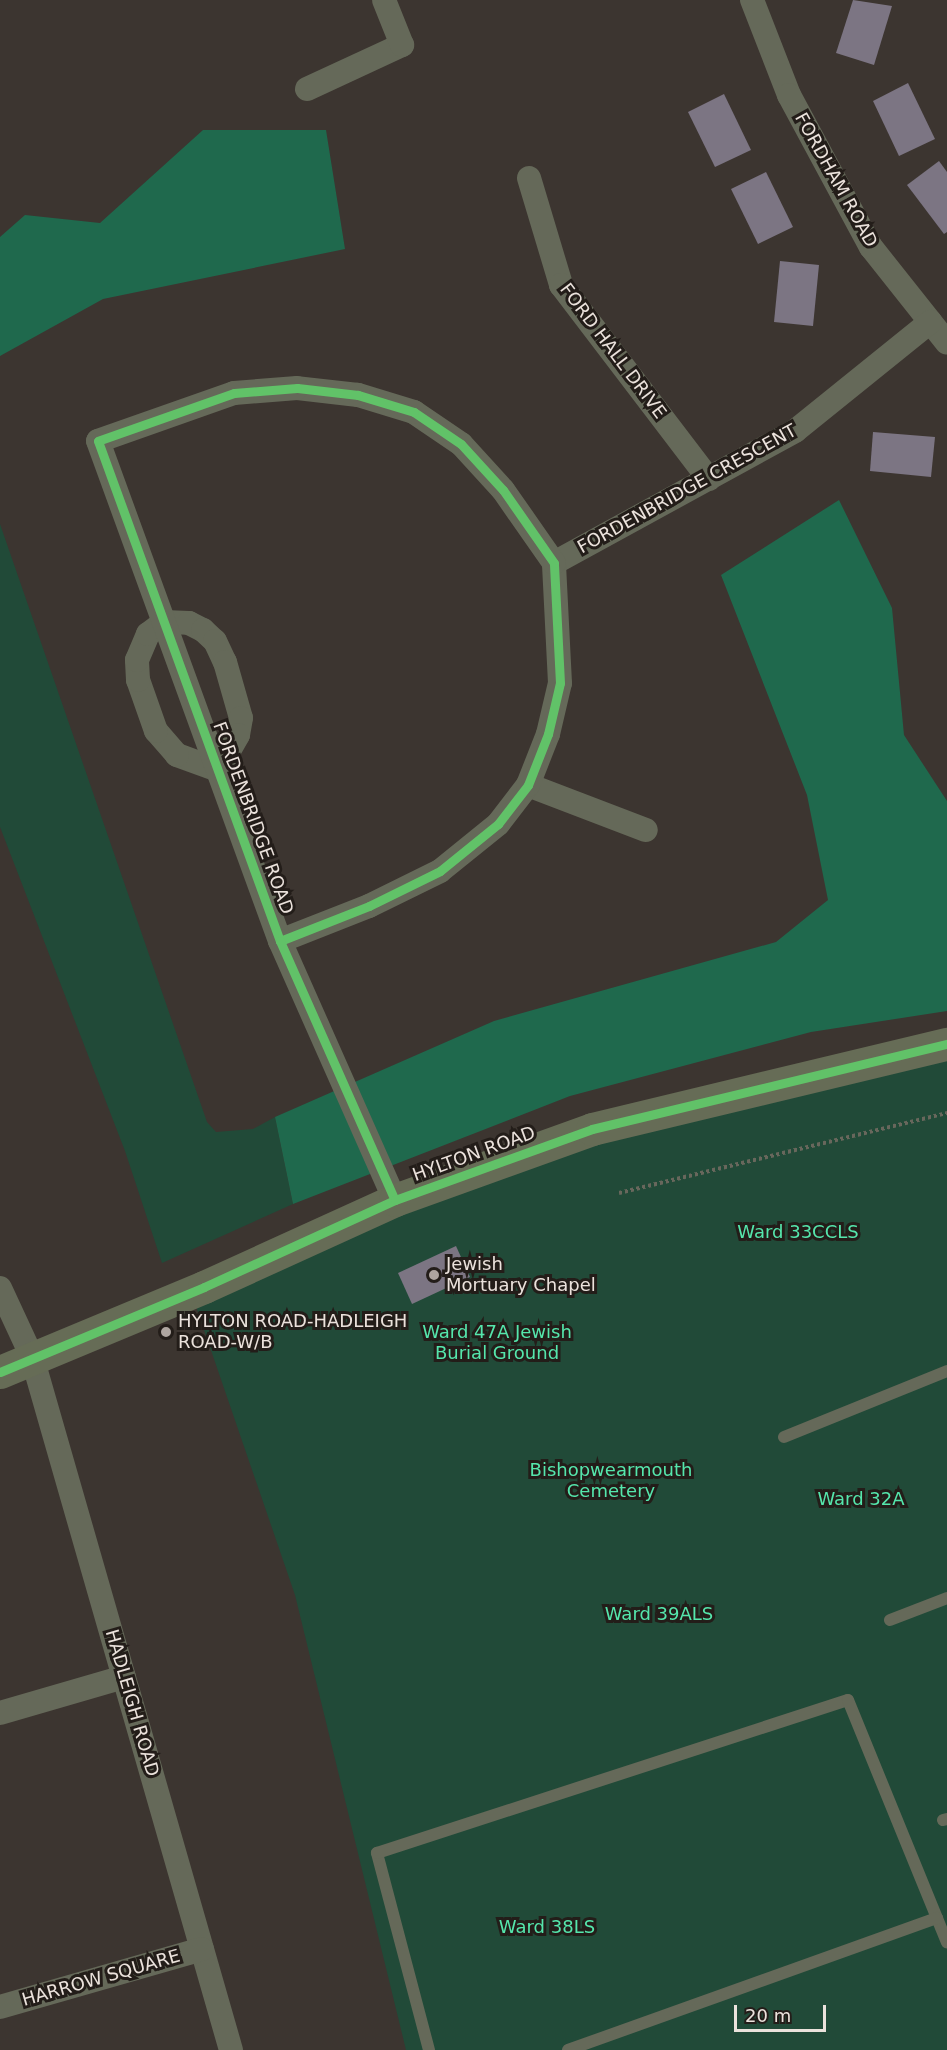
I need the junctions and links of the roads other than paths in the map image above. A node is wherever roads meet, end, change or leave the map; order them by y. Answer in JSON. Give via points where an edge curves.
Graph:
{"nodes":[{"id":1,"x":384,"y":0,"type":"edge"},
{"id":2,"x":752,"y":0,"type":"edge"},
{"id":3,"x":307,"y":89,"type":"dead end"},
{"id":4,"x":529,"y":178,"type":"dead end"},
{"id":5,"x":930,"y":322,"type":"junction"},
{"id":6,"x":947,"y":343,"type":"edge"},
{"id":7,"x":708,"y":479,"type":"junction"},
{"id":8,"x":555,"y":563,"type":"junction"},
{"id":9,"x":164,"y":622,"type":"junction"},
{"id":10,"x":218,"y":770,"type":"junction"},
{"id":11,"x":528,"y":784,"type":"junction"},
{"id":12,"x":646,"y":830,"type":"dead end"},
{"id":13,"x":280,"y":941,"type":"junction"},
{"id":14,"x":947,"y":1044,"type":"edge"},
{"id":15,"x":395,"y":1200,"type":"junction"},
{"id":16,"x":0,"y":1288,"type":"edge"},
{"id":17,"x":32,"y":1357,"type":"junction"},
{"id":18,"x":947,"y":1371,"type":"edge"},
{"id":19,"x":0,"y":1372,"type":"edge"},
{"id":20,"x":784,"y":1437,"type":"dead end"},
{"id":21,"x":947,"y":1599,"type":"edge"},
{"id":22,"x":890,"y":1620,"type":"dead end"},
{"id":23,"x":124,"y":1677,"type":"junction"},
{"id":24,"x":0,"y":1713,"type":"edge"},
{"id":25,"x":937,"y":1918,"type":"junction"},
{"id":26,"x":947,"y":1943,"type":"edge"},
{"id":27,"x":202,"y":1949,"type":"junction"},
{"id":28,"x":0,"y":2007,"type":"edge"},
{"id":29,"x":231,"y":2050,"type":"edge"},
{"id":30,"x":429,"y":2050,"type":"edge"},
{"id":31,"x":568,"y":2050,"type":"edge"}],
"edges":[{"from":1,"to":3,"type":"street","via":[[402,45]]},
{"from":2,"to":5,"type":"street","name":"FORDHAM ROAD","via":[[789,95],[871,247]]},
{"from":4,"to":7,"type":"street","name":"FORD HALL DRIVE","via":[[561,285]]},
{"from":5,"to":6,"type":"street","name":"FORDHAM ROAD"},
{"from":5,"to":7,"type":"street","name":"FORDENBRIDGE CRESCENT","via":[[795,430]]},
{"from":7,"to":8,"type":"street","name":"FORDENBRIDGE CRESCENT"},
{"from":8,"to":9,"type":"street","name":"FORDENBRIDGE ROAD","via":[[503,489],[461,444],[414,412],[358,395],[297,388],[234,393],[98,441]]},
{"from":8,"to":11,"type":"street","via":[[560,683],[548,734]]},
{"from":9,"to":10,"type":"street","name":"FORDENBRIDGE ROAD"},
{"from":9,"to":10,"type":"street","via":[[189,623],[203,630],[215,641],[225,662],[241,718],[238,735]]},
{"from":9,"to":10,"type":"street","via":[[148,634],[137,660],[138,680],[156,731],[177,755]]},
{"from":10,"to":13,"type":"street","name":"FORDENBRIDGE ROAD"},
{"from":11,"to":12,"type":"street"},
{"from":11,"to":13,"type":"street","via":[[498,824],[440,871],[369,906]]},
{"from":13,"to":15,"type":"street","name":"FORDENBRIDGE ROAD"},
{"from":14,"to":15,"type":"street","name":"HYLTON ROAD","via":[[592,1129]]},
{"from":15,"to":17,"type":"street","name":"HYLTON ROAD","via":[[204,1287]]},
{"from":16,"to":17,"type":"street","name":"HADLEIGH ROAD"},
{"from":17,"to":19,"type":"street","name":"HYLTON ROAD"},
{"from":17,"to":23,"type":"street","name":"HADLEIGH ROAD"},
{"from":18,"to":20,"type":"lane"},
{"from":21,"to":22,"type":"lane"},
{"from":23,"to":24,"type":"street"},
{"from":23,"to":27,"type":"street","name":"HADLEIGH ROAD"},
{"from":25,"to":26,"type":"lane"},
{"from":25,"to":30,"type":"lane","via":[[848,1700],[376,1853]]},
{"from":25,"to":31,"type":"lane"},
{"from":27,"to":28,"type":"street","name":"HARROW SQUARE"},
{"from":27,"to":29,"type":"street","name":"HADLEIGH ROAD"}]}
